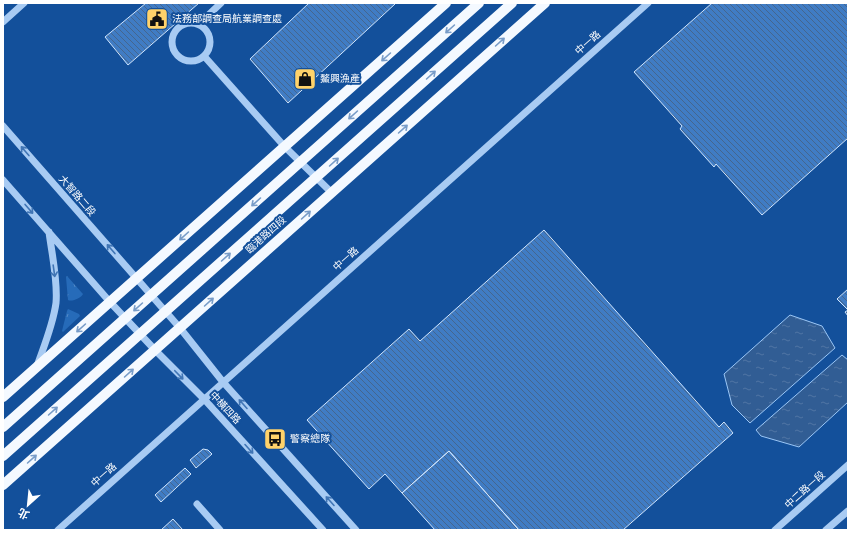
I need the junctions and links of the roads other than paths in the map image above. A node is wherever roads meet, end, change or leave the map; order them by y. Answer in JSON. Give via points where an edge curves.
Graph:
{"nodes":[{"id":1,"x":24,"y":3,"type":"edge"},
{"id":2,"x":221,"y":3,"type":"edge"},
{"id":3,"x":446,"y":3,"type":"edge"},
{"id":4,"x":479,"y":3,"type":"edge"},
{"id":5,"x":512,"y":3,"type":"edge"},
{"id":6,"x":545,"y":3,"type":"edge"},
{"id":7,"x":648,"y":3,"type":"edge"},
{"id":8,"x":3,"y":22,"type":"edge"},
{"id":9,"x":199,"y":24,"type":"junction"},
{"id":10,"x":204,"y":56,"type":"junction"},
{"id":11,"x":3,"y":126,"type":"edge"},
{"id":12,"x":285,"y":147,"type":"junction"},
{"id":13,"x":300,"y":162,"type":"junction"},
{"id":14,"x":316,"y":177,"type":"junction"},
{"id":15,"x":3,"y":180,"type":"edge"},
{"id":16,"x":332,"y":193,"type":"junction"},
{"id":17,"x":49,"y":232,"type":"junction"},
{"id":18,"x":137,"y":278,"type":"junction"},
{"id":19,"x":151,"y":295,"type":"junction"},
{"id":20,"x":110,"y":302,"type":"junction"},
{"id":21,"x":166,"y":311,"type":"junction"},
{"id":22,"x":125,"y":318,"type":"junction"},
{"id":23,"x":180,"y":328,"type":"junction"},
{"id":24,"x":140,"y":334,"type":"junction"},
{"id":25,"x":155,"y":350,"type":"junction"},
{"id":26,"x":36,"y":368,"type":"junction"},
{"id":27,"x":223,"y":382,"type":"junction"},
{"id":28,"x":3,"y":398,"type":"edge"},
{"id":29,"x":204,"y":399,"type":"junction"},
{"id":30,"x":3,"y":427,"type":"edge"},
{"id":31,"x":3,"y":456,"type":"edge"},
{"id":32,"x":848,"y":465,"type":"edge"},
{"id":33,"x":3,"y":485,"type":"edge"},
{"id":34,"x":197,"y":504,"type":"dead end"},
{"id":35,"x":848,"y":511,"type":"edge"},
{"id":36,"x":58,"y":530,"type":"edge"},
{"id":37,"x":220,"y":530,"type":"edge"},
{"id":38,"x":323,"y":530,"type":"edge"},
{"id":39,"x":356,"y":530,"type":"edge"},
{"id":40,"x":775,"y":530,"type":"edge"},
{"id":41,"x":826,"y":530,"type":"edge"}],
"edges":[{"from":1,"to":8,"type":"street"},
{"from":2,"to":9,"type":"street"},
{"from":3,"to":12,"type":"main road","one_way":true},
{"from":4,"to":13,"type":"main road","one_way":true},
{"from":14,"to":5,"type":"main road","name":"臨港路四段","one_way":true},
{"from":16,"to":6,"type":"main road","name":"臨港路四段","one_way":true},
{"from":7,"to":27,"type":"street","name":"中一路"},
{"from":9,"to":10,"type":"street","via":[[209,36],[210,43]]},
{"from":9,"to":10,"type":"street","via":[[184,23],[178,27],[173,33],[172,48],[176,55],[189,61]]},
{"from":10,"to":12,"type":"street"},
{"from":18,"to":11,"type":"street","name":"大智路二段","one_way":true},
{"from":12,"to":13,"type":"street"},
{"from":12,"to":18,"type":"main road","one_way":true},
{"from":13,"to":14,"type":"street"},
{"from":13,"to":19,"type":"main road","one_way":true},
{"from":14,"to":16,"type":"street"},
{"from":21,"to":14,"type":"main road","name":"臨港路四段","one_way":true},
{"from":15,"to":17,"type":"street","one_way":true},
{"from":23,"to":16,"type":"main road","name":"臨港路四段","one_way":true},
{"from":17,"to":20,"type":"street"},
{"from":17,"to":26,"type":"street","one_way":true,"via":[[56,304]]},
{"from":18,"to":19,"type":"street","name":"大智路二段"},
{"from":18,"to":20,"type":"main road"},
{"from":19,"to":21,"type":"street","name":"大智路二段"},
{"from":19,"to":22,"type":"main road","one_way":true},
{"from":20,"to":22,"type":"street","name":"中橫四路"},
{"from":20,"to":26,"type":"main road","one_way":true},
{"from":21,"to":23,"type":"street","name":"中橫四路"},
{"from":21,"to":24,"type":"main road","name":"臨港路四段"},
{"from":22,"to":24,"type":"street","name":"中橫四路"},
{"from":22,"to":30,"type":"main road"},
{"from":23,"to":25,"type":"main road","name":"臨港路四段"},
{"from":23,"to":27,"type":"street","name":"中橫四路"},
{"from":24,"to":25,"type":"street","name":"中橫四路"},
{"from":31,"to":24,"type":"main road","name":"臨港路四段","one_way":true},
{"from":25,"to":29,"type":"street","name":"中橫四路","one_way":true},
{"from":33,"to":25,"type":"main road","name":"臨港路四段","one_way":true},
{"from":26,"to":28,"type":"main road"},
{"from":27,"to":29,"type":"street","name":"中一路"},
{"from":39,"to":27,"type":"street","name":"中橫四路","one_way":true},
{"from":29,"to":36,"type":"street","name":"中一路"},
{"from":29,"to":38,"type":"street","name":"中橫四路","one_way":true},
{"from":32,"to":40,"type":"street","name":"中二路一段"},
{"from":34,"to":37,"type":"street"},
{"from":35,"to":41,"type":"street"}]}
